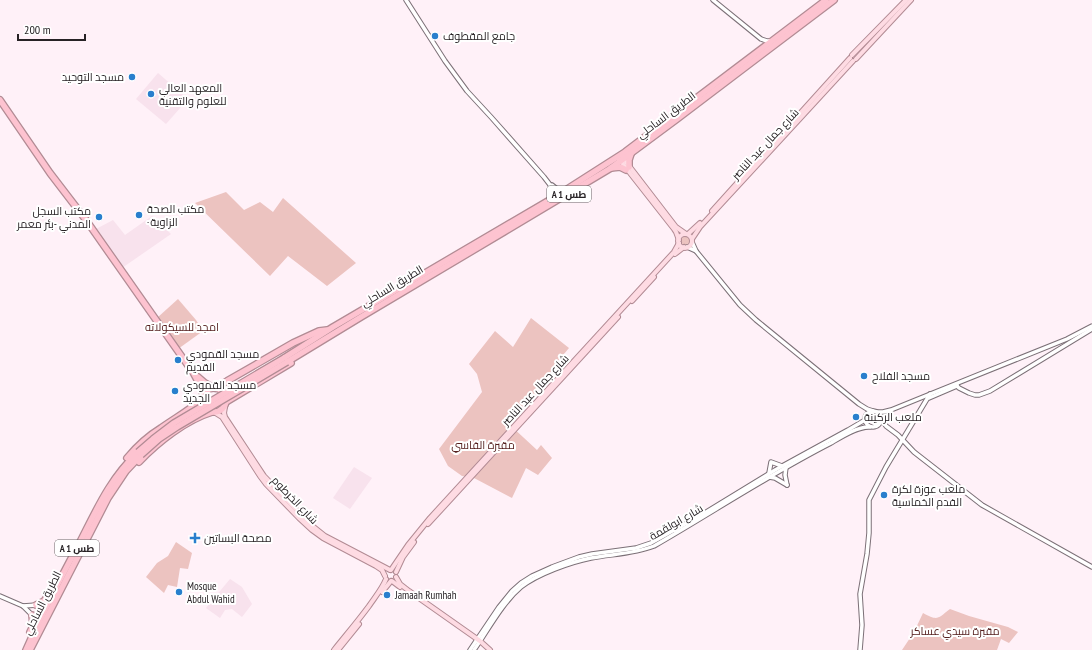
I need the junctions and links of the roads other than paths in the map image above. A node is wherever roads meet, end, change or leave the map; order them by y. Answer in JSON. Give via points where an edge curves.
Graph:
{"nodes":[{"id":1,"x":406,"y":0,"type":"edge"},
{"id":2,"x":713,"y":0,"type":"edge"},
{"id":3,"x":826,"y":0,"type":"edge"},
{"id":4,"x":834,"y":0,"type":"edge"},
{"id":5,"x":906,"y":0,"type":"edge"},
{"id":6,"x":911,"y":0,"type":"edge"},
{"id":7,"x":761,"y":38,"type":"junction"},
{"id":8,"x":774,"y":40,"type":"junction"},
{"id":9,"x":760,"y":50,"type":"junction"},
{"id":10,"x":853,"y":59,"type":"junction"},
{"id":11,"x":0,"y":94,"type":"edge"},
{"id":12,"x":0,"y":100,"type":"edge"},
{"id":13,"x":37,"y":150,"type":"junction"},
{"id":14,"x":631,"y":154,"type":"junction"},
{"id":15,"x":620,"y":158,"type":"junction"},
{"id":16,"x":611,"y":168,"type":"junction"},
{"id":17,"x":628,"y":168,"type":"junction"},
{"id":18,"x":544,"y":177,"type":"junction"},
{"id":19,"x":569,"y":188,"type":"junction"},
{"id":20,"x":553,"y":198,"type":"junction"},
{"id":21,"x":512,"y":225,"type":"junction"},
{"id":22,"x":687,"y":234,"type":"junction"},
{"id":23,"x":679,"y":241,"type":"junction"},
{"id":24,"x":692,"y":241,"type":"junction"},
{"id":25,"x":686,"y":247,"type":"junction"},
{"id":26,"x":696,"y":251,"type":"junction"},
{"id":27,"x":1092,"y":326,"type":"edge"},
{"id":28,"x":329,"y":330,"type":"junction"},
{"id":29,"x":1092,"y":330,"type":"edge"},
{"id":30,"x":1076,"y":337,"type":"junction"},
{"id":31,"x":307,"y":350,"type":"junction"},
{"id":32,"x":285,"y":360,"type":"junction"},
{"id":33,"x":194,"y":374,"type":"junction"},
{"id":34,"x":957,"y":385,"type":"junction"},
{"id":35,"x":215,"y":388,"type":"junction"},
{"id":36,"x":930,"y":396,"type":"junction"},
{"id":37,"x":203,"y":398,"type":"junction"},
{"id":38,"x":226,"y":404,"type":"junction"},
{"id":39,"x":859,"y":404,"type":"junction"},
{"id":40,"x":891,"y":410,"type":"junction"},
{"id":41,"x":213,"y":412,"type":"junction"},
{"id":42,"x":875,"y":412,"type":"junction"},
{"id":43,"x":865,"y":419,"type":"junction"},
{"id":44,"x":881,"y":419,"type":"junction"},
{"id":45,"x":877,"y":426,"type":"junction"},
{"id":46,"x":870,"y":427,"type":"junction"},
{"id":47,"x":890,"y":429,"type":"junction"},
{"id":48,"x":903,"y":440,"type":"junction"},
{"id":49,"x":139,"y":454,"type":"junction"},
{"id":50,"x":784,"y":467,"type":"junction"},
{"id":51,"x":769,"y":476,"type":"junction"},
{"id":52,"x":114,"y":479,"type":"junction"},
{"id":53,"x":108,"y":498,"type":"junction"},
{"id":54,"x":1092,"y":567,"type":"edge"},
{"id":55,"x":393,"y":571,"type":"junction"},
{"id":56,"x":63,"y":573,"type":"junction"},
{"id":57,"x":385,"y":577,"type":"junction"},
{"id":58,"x":396,"y":577,"type":"junction"},
{"id":59,"x":392,"y":581,"type":"junction"},
{"id":60,"x":0,"y":596,"type":"edge"},
{"id":61,"x":36,"y":605,"type":"junction"},
{"id":62,"x":49,"y":605,"type":"junction"},
{"id":63,"x":23,"y":606,"type":"junction"},
{"id":64,"x":32,"y":615,"type":"junction"},
{"id":65,"x":39,"y":627,"type":"junction"},
{"id":66,"x":478,"y":641,"type":"junction"},
{"id":67,"x":25,"y":650,"type":"edge"},
{"id":68,"x":30,"y":650,"type":"edge"},
{"id":69,"x":334,"y":650,"type":"edge"},
{"id":70,"x":338,"y":650,"type":"edge"},
{"id":71,"x":470,"y":650,"type":"edge"},
{"id":72,"x":474,"y":650,"type":"edge"},
{"id":73,"x":486,"y":650,"type":"edge"},
{"id":74,"x":490,"y":650,"type":"edge"},
{"id":75,"x":860,"y":650,"type":"edge"}],
"edges":[{"from":1,"to":18,"type":"street","via":[[467,91]]},
{"from":2,"to":7,"type":"street"},
{"from":3,"to":8,"type":"highway","name":"الطريق الساحلي"},
{"from":4,"to":14,"type":"highway","name":"الطريق الساحلي","number":"A 1 طس"},
{"from":5,"to":10,"type":"main road","name":"شارع جمال عبد الناصر"},
{"from":6,"to":10,"type":"main road","name":"شارع جمال عبد الناصر"},
{"from":7,"to":8,"type":"street","via":[[766,41]]},
{"from":7,"to":9,"type":"street","via":[[763,44]]},
{"from":8,"to":9,"type":"highway","name":"الطريق الساحلي"},
{"from":9,"to":15,"type":"highway","name":"الطريق الساحلي"},
{"from":10,"to":22,"type":"main road","name":"شارع جمال عبد الناصر","via":[[698,226]]},
{"from":10,"to":24,"type":"main road","name":"شارع جمال عبد الناصر","via":[[695,233]]},
{"from":11,"to":13,"type":"highway"},
{"from":12,"to":13,"type":"highway"},
{"from":13,"to":33,"type":"highway"},
{"from":14,"to":15,"type":"highway","name":"الطريق الساحلي","number":"A 1 طس"},
{"from":14,"to":17,"type":"highway"},
{"from":15,"to":16,"type":"highway","name":"الطريق الساحلي","number":"A 1 طس"},
{"from":15,"to":17,"type":"main road"},
{"from":15,"to":19,"type":"highway","name":"الطريق الساحلي"},
{"from":16,"to":17,"type":"highway"},
{"from":16,"to":21,"type":"highway","name":"الطريق الساحلي","number":"A 1 طس"},
{"from":17,"to":22,"type":"main road","via":[[676,227]]},
{"from":17,"to":23,"type":"main road","via":[[674,229]]},
{"from":18,"to":19,"type":"street","via":[[557,189]]},
{"from":18,"to":20,"type":"street","via":[[554,191]]},
{"from":19,"to":20,"type":"highway","name":"الطريق الساحلي"},
{"from":20,"to":21,"type":"highway","name":"الطريق الساحلي"},
{"from":21,"to":28,"type":"highway","name":"الطريق الساحلي"},
{"from":21,"to":31,"type":"highway","name":"الطريق الساحلي","number":"A 1 طس"},
{"from":22,"to":23,"type":"main road","via":[[681,236]]},
{"from":22,"to":24,"type":"main road"},
{"from":23,"to":25,"type":"main road","via":[[682,247]]},
{"from":23,"to":55,"type":"main road","name":"شارع جمال عبد الناصر","via":[[674,252],[430,518],[408,545]]},
{"from":24,"to":25,"type":"main road","via":[[690,246]]},
{"from":24,"to":26,"type":"street"},
{"from":25,"to":26,"type":"street"},
{"from":25,"to":55,"type":"main road","name":"شارع جمال عبد الناصر","via":[[676,254],[431,521]]},
{"from":26,"to":39,"type":"street","via":[[740,305]]},
{"from":27,"to":30,"type":"street"},
{"from":28,"to":32,"type":"highway","name":"الطريق الساحلي"},
{"from":28,"to":35,"type":"highway","via":[[319,331],[293,343]]},
{"from":29,"to":30,"type":"street"},
{"from":30,"to":34,"type":"street"},
{"from":30,"to":34,"type":"street","via":[[984,394],[972,394]]},
{"from":31,"to":32,"type":"highway","name":"الطريق الساحلي","number":"A 1 طس"},
{"from":31,"to":38,"type":"highway","via":[[293,362]]},
{"from":32,"to":49,"type":"highway","name":"الطريق الساحلي","number":"A 1 طس","bridge":true,"via":[[174,423]]},
{"from":33,"to":35,"type":"highway"},
{"from":33,"to":37,"type":"highway"},
{"from":34,"to":36,"type":"street"},
{"from":35,"to":37,"type":"highway","via":[[209,390]]},
{"from":35,"to":38,"type":"highway","via":[[224,393]]},
{"from":36,"to":40,"type":"street"},
{"from":36,"to":48,"type":"street"},
{"from":37,"to":41,"type":"highway","via":[[204,407]]},
{"from":37,"to":52,"type":"highway","via":[[195,406],[159,428],[137,447],[123,462]]},
{"from":38,"to":41,"type":"highway","via":[[220,411]]},
{"from":38,"to":55,"type":"main road","name":"شارع الخرطوم","via":[[224,416],[260,471],[310,524],[325,536]]},
{"from":39,"to":42,"type":"street"},
{"from":39,"to":43,"type":"street"},
{"from":40,"to":42,"type":"street"},
{"from":40,"to":44,"type":"street"},
{"from":41,"to":53,"type":"highway","via":[[197,418],[157,445]]},
{"from":41,"to":57,"type":"main road","name":"شارع الخرطوم","via":[[223,419],[266,484],[299,518],[323,538],[382,570]]},
{"from":42,"to":43,"type":"street","via":[[868,413]]},
{"from":42,"to":44,"type":"street"},
{"from":43,"to":46,"type":"street"},
{"from":43,"to":50,"type":"street","name":"شارع ابولقمة"},
{"from":44,"to":45,"type":"street"},
{"from":44,"to":47,"type":"street"},
{"from":45,"to":46,"type":"street"},
{"from":45,"to":47,"type":"street"},
{"from":46,"to":50,"type":"street","name":"شارع ابولقمة","via":[[854,430]]},
{"from":47,"to":48,"type":"street"},
{"from":48,"to":54,"type":"street","via":[[914,452],[982,505]]},
{"from":48,"to":75,"type":"street","via":[[869,500],[867,554],[860,594]]},
{"from":49,"to":52,"type":"highway","name":"الطريق الساحلي","number":"A 1 طس"},
{"from":49,"to":53,"type":"highway","name":"الطريق الساحلي","number":"A 1 طس"},
{"from":50,"to":51,"type":"street","name":"شارع ابولقمة"},
{"from":50,"to":51,"type":"street","via":[[771,462]]},
{"from":50,"to":51,"type":"street","via":[[787,485]]},
{"from":51,"to":66,"type":"street","name":"شارع ابولقمة","via":[[654,546],[564,565],[531,580],[512,596]]},
{"from":52,"to":56,"type":"highway","name":"الطريق الساحلي","number":"A 1 طس"},
{"from":53,"to":62,"type":"highway","name":"الطريق الساحلي","number":"A 1 طس"},
{"from":55,"to":57,"type":"main road","via":[[386,572]]},
{"from":55,"to":58,"type":"main road"},
{"from":56,"to":61,"type":"highway","via":[[59,575],[46,599]]},
{"from":56,"to":62,"type":"highway","name":"الطريق الساحلي","number":"A 1 طس"},
{"from":57,"to":59,"type":"main road","name":"شارع الخرطوم"},
{"from":57,"to":69,"type":"main road","via":[[372,602]]},
{"from":58,"to":59,"type":"main road"},
{"from":58,"to":66,"type":"main road","via":[[400,584]]},
{"from":59,"to":66,"type":"main road","name":"شارع الخرطوم"},
{"from":59,"to":70,"type":"main road"},
{"from":60,"to":63,"type":"street"},
{"from":61,"to":62,"type":"street"},
{"from":61,"to":63,"type":"street"},
{"from":62,"to":65,"type":"highway","name":"الطريق الساحلي","number":"A 1 طس"},
{"from":63,"to":64,"type":"street"},
{"from":64,"to":65,"type":"street"},
{"from":64,"to":67,"type":"highway","via":[[32,627],[25,643]]},
{"from":65,"to":67,"type":"highway","name":"الطريق الساحلي","number":"A 1 طس"},
{"from":65,"to":68,"type":"highway","name":"الطريق الساحلي","number":"A 1 طس"},
{"from":66,"to":71,"type":"street"},
{"from":66,"to":72,"type":"street"},
{"from":66,"to":73,"type":"main road"},
{"from":66,"to":74,"type":"main road"}]}
